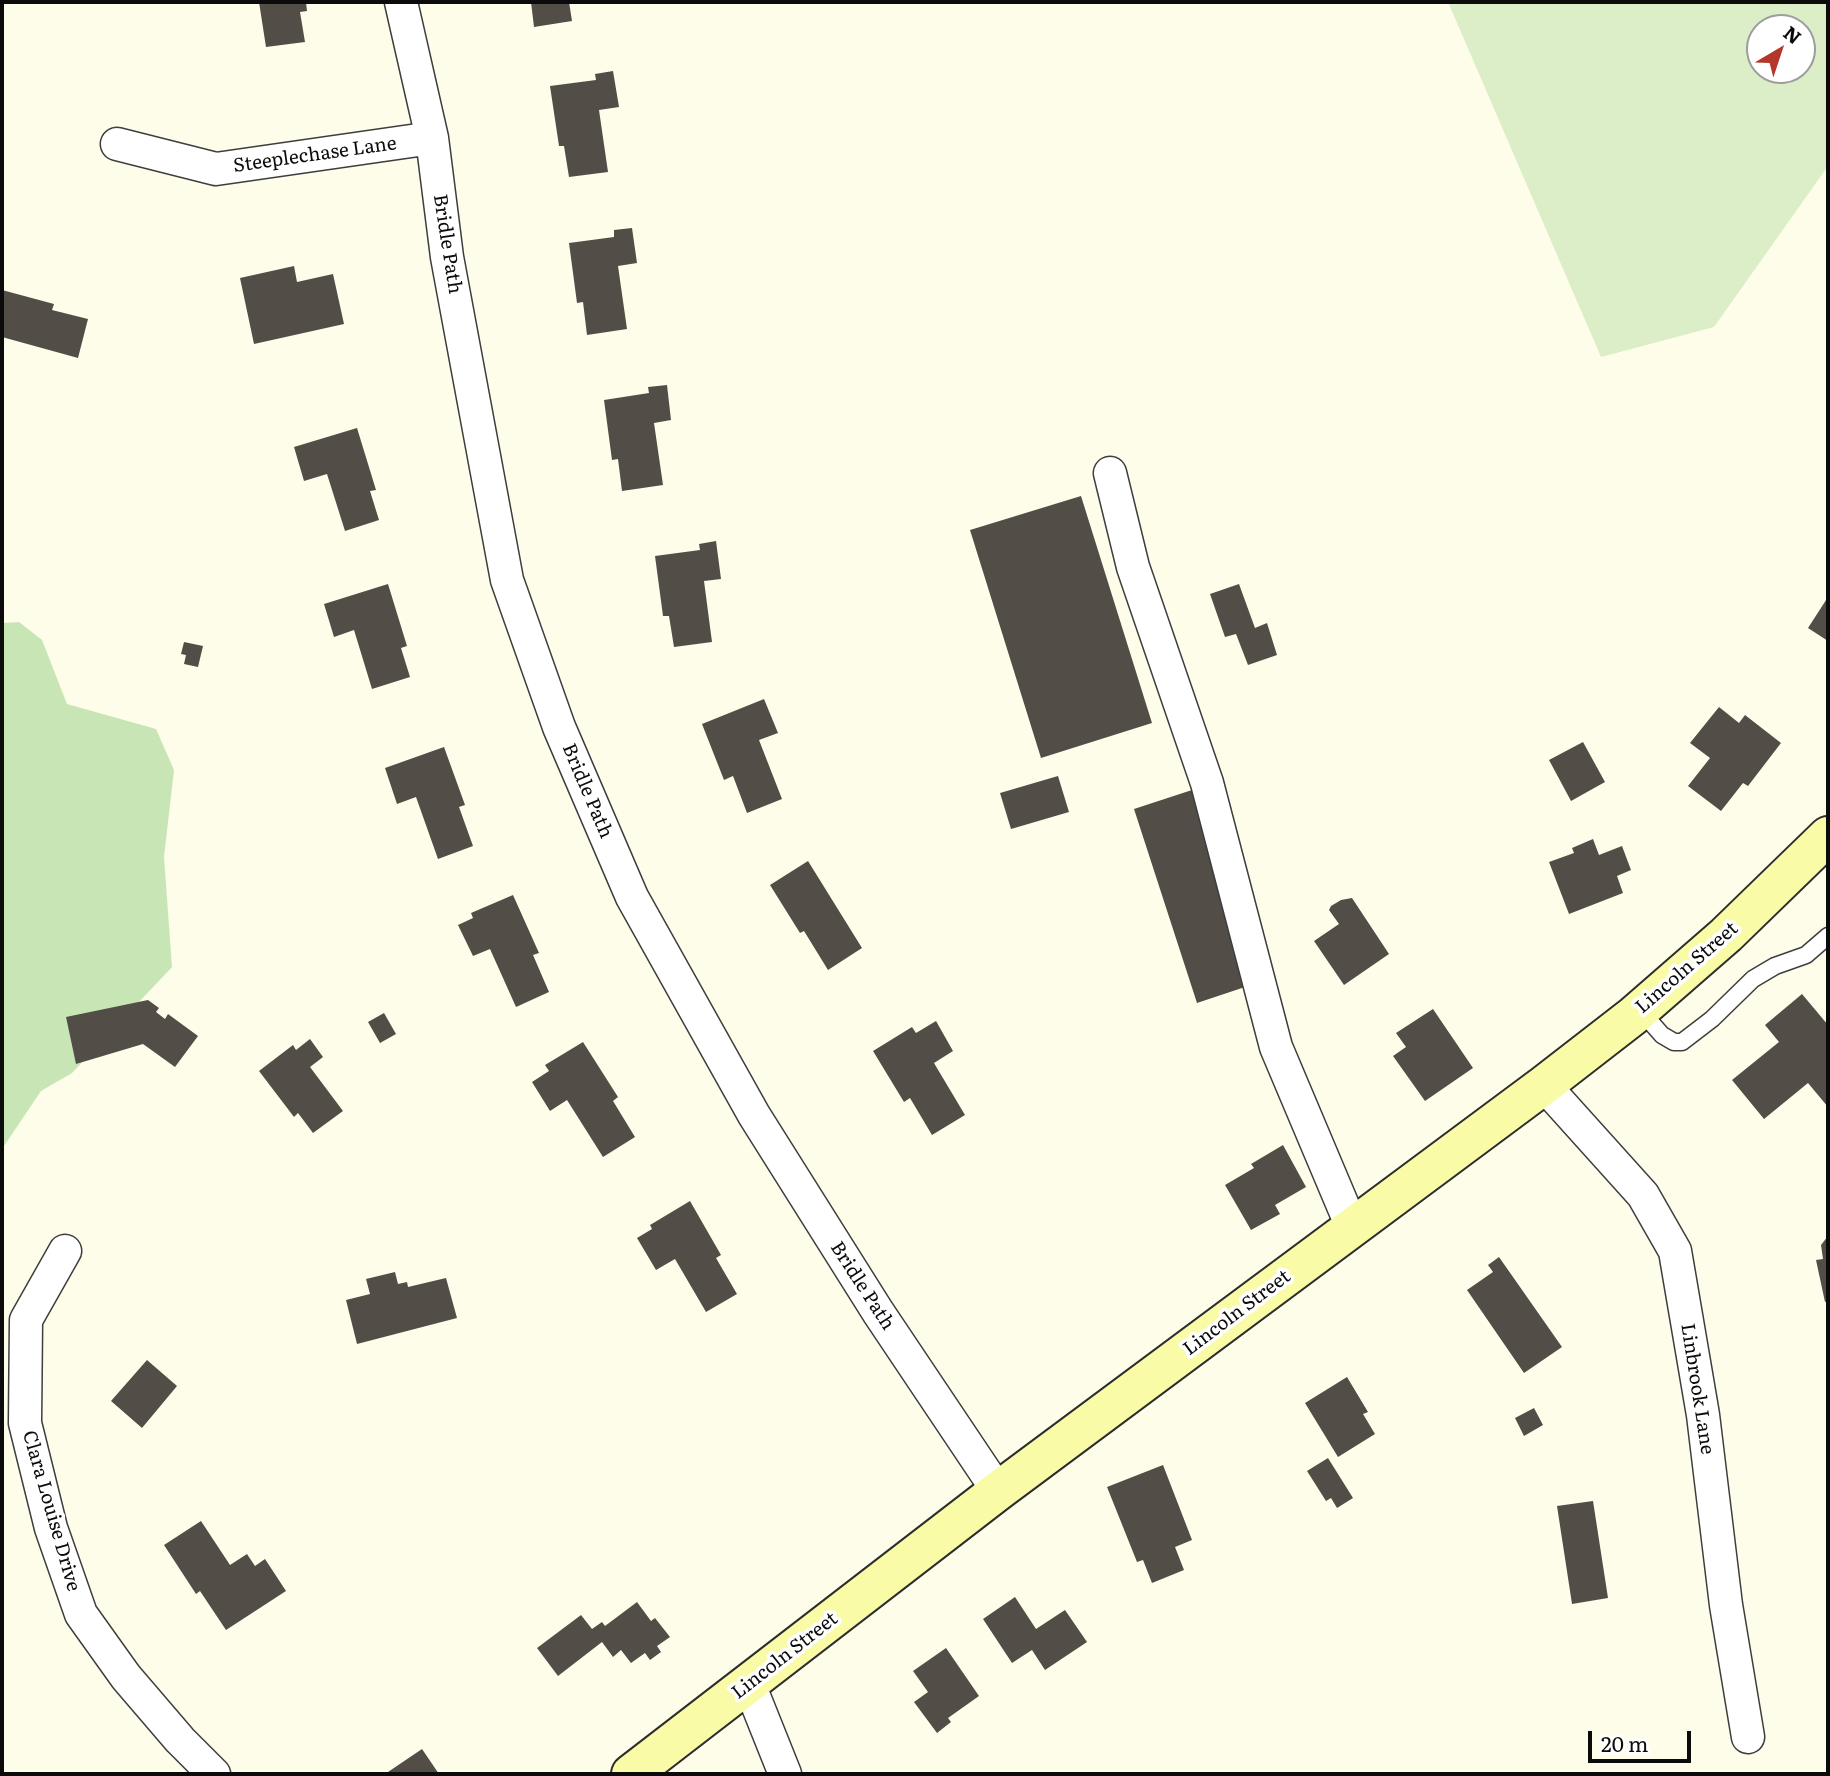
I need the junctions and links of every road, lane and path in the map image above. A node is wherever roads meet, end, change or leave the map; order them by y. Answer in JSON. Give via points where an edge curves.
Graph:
{"nodes":[{"id":1,"x":401,"y":2,"type":"edge"},
{"id":2,"x":432,"y":138,"type":"junction"},
{"id":3,"x":117,"y":144,"type":"dead end"},
{"id":4,"x":1110,"y":473,"type":"dead end"},
{"id":5,"x":1828,"y":836,"type":"edge"},
{"id":6,"x":1828,"y":936,"type":"edge"},
{"id":7,"x":1640,"y":1010,"type":"junction"},
{"id":8,"x":1544,"y":1085,"type":"junction"},
{"id":9,"x":1352,"y":1227,"type":"junction"},
{"id":10,"x":65,"y":1251,"type":"dead end"},
{"id":11,"x":998,"y":1492,"type":"junction"},
{"id":12,"x":749,"y":1684,"type":"junction"},
{"id":13,"x":1748,"y":1737,"type":"dead end"},
{"id":14,"x":214,"y":1774,"type":"edge"},
{"id":15,"x":631,"y":1774,"type":"edge"},
{"id":16,"x":785,"y":1774,"type":"edge"}],
"edges":[{"from":1,"to":2,"type":"street","name":"Bridle Path"},
{"from":2,"to":3,"type":"street","name":"Steeplechase Lane","via":[[216,169]]},
{"from":2,"to":11,"type":"street","name":"Bridle Path","via":[[447,257],[507,580],[559,727],[632,897],[754,1115]]},
{"from":4,"to":9,"type":"street","via":[[1133,567],[1208,783],[1276,1047]]},
{"from":5,"to":7,"type":"main road","name":"Lincoln Street"},
{"from":6,"to":7,"type":"lane","via":[[1805,955],[1753,979],[1682,1042],[1662,1035]]},
{"from":7,"to":8,"type":"main road","name":"Lincoln Street"},
{"from":8,"to":9,"type":"main road","name":"Lincoln Street"},
{"from":8,"to":13,"type":"street","name":"Linbrook Lane","via":[[1643,1195],[1675,1251]]},
{"from":9,"to":11,"type":"main road","name":"Lincoln Street"},
{"from":10,"to":14,"type":"street","name":"Clara Louise Drive","via":[[26,1320],[25,1423],[51,1528],[81,1614],[125,1677]]},
{"from":11,"to":12,"type":"main road","name":"Lincoln Street"},
{"from":12,"to":15,"type":"main road","name":"Lincoln Street"},
{"from":12,"to":16,"type":"street"}]}
